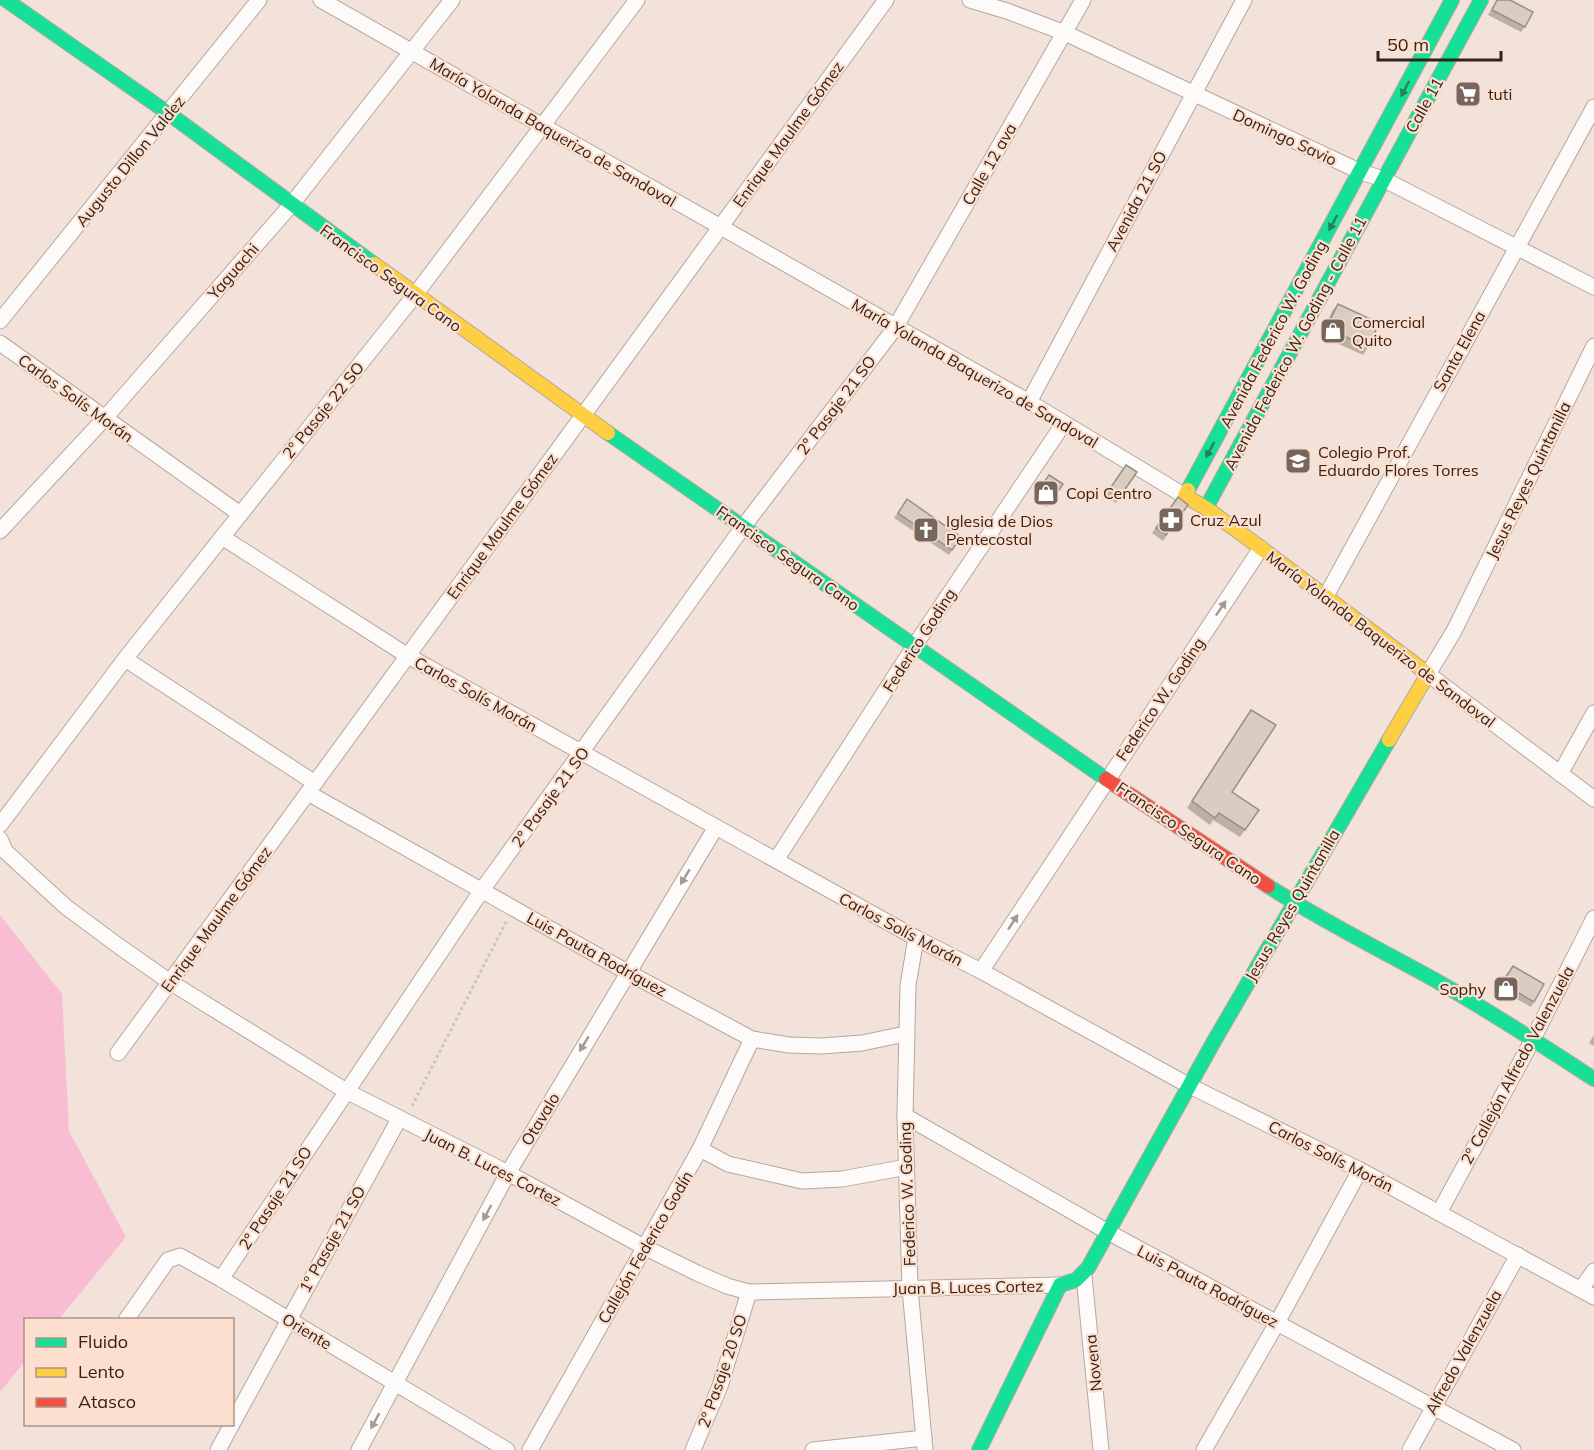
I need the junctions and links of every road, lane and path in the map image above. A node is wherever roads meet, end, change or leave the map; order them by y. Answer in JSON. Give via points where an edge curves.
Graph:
{"nodes":[{"id":1,"x":6,"y":0,"type":"edge"},
{"id":2,"x":259,"y":0,"type":"edge"},
{"id":3,"x":321,"y":0,"type":"edge"},
{"id":4,"x":452,"y":0,"type":"edge"},
{"id":5,"x":637,"y":0,"type":"edge"},
{"id":6,"x":886,"y":0,"type":"edge"},
{"id":7,"x":970,"y":0,"type":"edge"},
{"id":8,"x":1083,"y":0,"type":"edge"},
{"id":9,"x":1244,"y":0,"type":"edge"},
{"id":10,"x":1452,"y":0,"type":"edge"},
{"id":11,"x":1481,"y":0,"type":"edge"},
{"id":12,"x":1065,"y":33,"type":"junction"},
{"id":13,"x":411,"y":51,"type":"junction"},
{"id":14,"x":1192,"y":94,"type":"junction"},
{"id":15,"x":1594,"y":107,"type":"edge"},
{"id":16,"x":168,"y":113,"type":"junction"},
{"id":17,"x":543,"y":127,"type":"junction"},
{"id":18,"x":1361,"y":172,"type":"junction"},
{"id":19,"x":1383,"y":179,"type":"junction"},
{"id":20,"x":291,"y":205,"type":"junction"},
{"id":21,"x":720,"y":227,"type":"junction"},
{"id":22,"x":1516,"y":247,"type":"junction"},
{"id":23,"x":1594,"y":287,"type":"edge"},
{"id":24,"x":415,"y":296,"type":"junction"},
{"id":25,"x":0,"y":321,"type":"edge"},
{"id":26,"x":895,"y":328,"type":"junction"},
{"id":27,"x":0,"y":344,"type":"edge"},
{"id":28,"x":1594,"y":346,"type":"edge"},
{"id":29,"x":1029,"y":402,"type":"junction"},
{"id":30,"x":583,"y":415,"type":"junction"},
{"id":31,"x":104,"y":419,"type":"junction"},
{"id":32,"x":1064,"y":423,"type":"junction"},
{"id":33,"x":1185,"y":495,"type":"junction"},
{"id":34,"x":1206,"y":508,"type":"junction"},
{"id":35,"x":240,"y":514,"type":"junction"},
{"id":36,"x":743,"y":527,"type":"junction"},
{"id":37,"x":0,"y":531,"type":"edge"},
{"id":38,"x":222,"y":537,"type":"junction"},
{"id":39,"x":1261,"y":548,"type":"junction"},
{"id":40,"x":1326,"y":596,"type":"junction"},
{"id":41,"x":915,"y":645,"type":"junction"},
{"id":42,"x":408,"y":656,"type":"junction"},
{"id":43,"x":124,"y":658,"type":"junction"},
{"id":44,"x":1428,"y":674,"type":"junction"},
{"id":45,"x":1594,"y":713,"type":"edge"},
{"id":46,"x":582,"y":753,"type":"junction"},
{"id":47,"x":1560,"y":774,"type":"junction"},
{"id":48,"x":1107,"y":778,"type":"junction"},
{"id":49,"x":312,"y":788,"type":"junction"},
{"id":50,"x":1594,"y":800,"type":"edge"},
{"id":51,"x":3,"y":821,"type":"edge"},
{"id":52,"x":716,"y":827,"type":"junction"},
{"id":53,"x":0,"y":839,"type":"edge"},
{"id":54,"x":776,"y":860,"type":"junction"},
{"id":55,"x":482,"y":890,"type":"junction"},
{"id":56,"x":1293,"y":902,"type":"junction"},
{"id":57,"x":513,"y":908,"type":"junction"},
{"id":58,"x":1594,"y":918,"type":"edge"},
{"id":59,"x":916,"y":938,"type":"junction"},
{"id":60,"x":981,"y":971,"type":"junction"},
{"id":61,"x":627,"y":972,"type":"junction"},
{"id":62,"x":170,"y":982,"type":"junction"},
{"id":63,"x":905,"y":1034,"type":"junction"},
{"id":64,"x":752,"y":1039,"type":"junction"},
{"id":65,"x":1533,"y":1039,"type":"junction"},
{"id":66,"x":118,"y":1053,"type":"dead end"},
{"id":67,"x":1594,"y":1079,"type":"edge"},
{"id":68,"x":1188,"y":1085,"type":"junction"},
{"id":69,"x":346,"y":1091,"type":"junction"},
{"id":70,"x":905,"y":1116,"type":"junction"},
{"id":71,"x":402,"y":1120,"type":"junction"},
{"id":72,"x":700,"y":1149,"type":"junction"},
{"id":73,"x":907,"y":1167,"type":"junction"},
{"id":74,"x":1360,"y":1170,"type":"junction"},
{"id":75,"x":508,"y":1173,"type":"junction"},
{"id":76,"x":1439,"y":1212,"type":"junction"},
{"id":77,"x":1108,"y":1232,"type":"junction"},
{"id":78,"x":644,"y":1247,"type":"junction"},
{"id":79,"x":1518,"y":1255,"type":"junction"},
{"id":80,"x":1594,"y":1270,"type":"edge"},
{"id":81,"x":1084,"y":1276,"type":"junction"},
{"id":82,"x":222,"y":1279,"type":"junction"},
{"id":83,"x":1060,"y":1285,"type":"junction"},
{"id":84,"x":910,"y":1288,"type":"junction"},
{"id":85,"x":749,"y":1292,"type":"junction"},
{"id":86,"x":1587,"y":1293,"type":"edge"},
{"id":87,"x":127,"y":1318,"type":"edge"},
{"id":88,"x":288,"y":1319,"type":"junction"},
{"id":89,"x":1277,"y":1323,"type":"junction"},
{"id":90,"x":396,"y":1384,"type":"junction"},
{"id":91,"x":1433,"y":1407,"type":"junction"},
{"id":92,"x":234,"y":1420,"type":"edge"},
{"id":93,"x":231,"y":1426,"type":"edge"},
{"id":94,"x":924,"y":1444,"type":"edge"},
{"id":95,"x":218,"y":1450,"type":"edge"},
{"id":96,"x":359,"y":1450,"type":"edge"},
{"id":97,"x":507,"y":1450,"type":"edge"},
{"id":98,"x":530,"y":1450,"type":"edge"},
{"id":99,"x":693,"y":1450,"type":"edge"},
{"id":100,"x":813,"y":1450,"type":"edge"},
{"id":101,"x":979,"y":1450,"type":"edge"},
{"id":102,"x":1101,"y":1450,"type":"edge"},
{"id":103,"x":1204,"y":1450,"type":"edge"},
{"id":104,"x":1410,"y":1450,"type":"edge"},
{"id":105,"x":1513,"y":1450,"type":"edge"}],
"edges":[{"from":1,"to":16,"type":"street","name":"Francisco Segura Cano"},
{"from":2,"to":16,"type":"street","name":"Augusto Dillon Valdez"},
{"from":3,"to":13,"type":"street","name":"María Yolanda Baquerizo de Sandoval"},
{"from":4,"to":13,"type":"street","name":"Yaguachi"},
{"from":5,"to":17,"type":"street","name":"2º Pasaje 22 SO"},
{"from":6,"to":21,"type":"street","name":"Enrique Maulme Gómez"},
{"from":7,"to":12,"type":"street","name":"Domingo Savio"},
{"from":8,"to":12,"type":"street","name":"Calle 12 ava"},
{"from":9,"to":14,"type":"street","name":"Avenida 21 SO"},
{"from":10,"to":18,"type":"street","one_way":true},
{"from":11,"to":19,"type":"street","name":"Calle 11"},
{"from":12,"to":14,"type":"street","name":"Domingo Savio"},
{"from":12,"to":26,"type":"street","name":"Calle 12 ava"},
{"from":13,"to":17,"type":"street","name":"María Yolanda Baquerizo de Sandoval"},
{"from":13,"to":20,"type":"street","name":"Yaguachi"},
{"from":14,"to":18,"type":"street","name":"Domingo Savio"},
{"from":14,"to":29,"type":"street","name":"Avenida 21 SO"},
{"from":15,"to":22,"type":"street","name":"Santa Elena"},
{"from":16,"to":20,"type":"street","name":"Francisco Segura Cano"},
{"from":16,"to":25,"type":"street","name":"Augusto Dillon Valdez"},
{"from":17,"to":21,"type":"street","name":"María Yolanda Baquerizo de Sandoval"},
{"from":17,"to":24,"type":"street","name":"2º Pasaje 22 SO"},
{"from":18,"to":19,"type":"street","name":"Domingo Savio"},
{"from":18,"to":33,"type":"street","name":"Avenida Federico W. Goding","one_way":true},
{"from":19,"to":22,"type":"street","name":"Domingo Savio"},
{"from":19,"to":34,"type":"street","name":"Avenida Federico W. Goding - Calle 11"},
{"from":20,"to":24,"type":"street","name":"Francisco Segura Cano"},
{"from":20,"to":31,"type":"street","name":"Yaguachi"},
{"from":21,"to":26,"type":"street","name":"María Yolanda Baquerizo de Sandoval"},
{"from":21,"to":30,"type":"street","name":"Enrique Maulme Gómez"},
{"from":22,"to":23,"type":"street","name":"Domingo Savio"},
{"from":22,"to":40,"type":"street","name":"Santa Elena"},
{"from":24,"to":30,"type":"street","name":"Francisco Segura Cano"},
{"from":24,"to":35,"type":"street","name":"2º Pasaje 22 SO"},
{"from":26,"to":29,"type":"street","name":"María Yolanda Baquerizo de Sandoval"},
{"from":26,"to":36,"type":"street","name":"2° Pasaje 21 SO"},
{"from":27,"to":31,"type":"street","name":"Carlos Solís Morán"},
{"from":28,"to":44,"type":"street","name":"Jesus Reyes Quintanilla","via":[[1454,631]]},
{"from":29,"to":32,"type":"street","name":"María Yolanda Baquerizo de Sandoval"},
{"from":30,"to":36,"type":"street","name":"Francisco Segura Cano"},
{"from":30,"to":42,"type":"street","name":"Enrique Maulme Gómez"},
{"from":31,"to":35,"type":"street","name":"Carlos Solís Morán"},
{"from":31,"to":37,"type":"street","name":"Yaguachi"},
{"from":32,"to":33,"type":"street","name":"María Yolanda Baquerizo de Sandoval"},
{"from":32,"to":41,"type":"street","name":"Federico Goding"},
{"from":33,"to":34,"type":"street","name":"María Yolanda Baquerizo de Sandoval"},
{"from":34,"to":39,"type":"street","name":"María Yolanda Baquerizo de Sandoval"},
{"from":35,"to":38,"type":"street","name":"2º Pasaje 22 SO"},
{"from":36,"to":41,"type":"street","name":"Francisco Segura Cano"},
{"from":36,"to":46,"type":"street","name":"2° Pasaje 21 SO"},
{"from":38,"to":42,"type":"street","name":"Carlos Solís Morán"},
{"from":38,"to":43,"type":"street","name":"2º Pasaje 22 SO"},
{"from":39,"to":40,"type":"street","name":"María Yolanda Baquerizo de Sandoval"},
{"from":48,"to":39,"type":"street","name":"Federico W. Goding","one_way":true},
{"from":40,"to":44,"type":"street","name":"María Yolanda Baquerizo de Sandoval"},
{"from":41,"to":48,"type":"street","name":"Francisco Segura Cano"},
{"from":41,"to":54,"type":"street","name":"Federico Goding"},
{"from":42,"to":46,"type":"street","name":"Carlos Solís Morán"},
{"from":42,"to":49,"type":"street","name":"Enrique Maulme Gómez"},
{"from":43,"to":49,"type":"street","name":"Luis Pauta Rodríguez"},
{"from":43,"to":51,"type":"street","name":"2º Pasaje 22 SO"},
{"from":44,"to":47,"type":"street","name":"María Yolanda Baquerizo de Sandoval"},
{"from":44,"to":56,"type":"street","name":"Jesus Reyes Quintanilla"},
{"from":45,"to":47,"type":"street"},
{"from":46,"to":52,"type":"street","name":"Carlos Solís Morán"},
{"from":46,"to":55,"type":"street","name":"2° Pasaje 21 SO"},
{"from":47,"to":50,"type":"street","name":"María Yolanda Baquerizo de Sandoval"},
{"from":48,"to":56,"type":"street","name":"Francisco Segura Cano"},
{"from":60,"to":48,"type":"street","name":"Federico W. Goding","one_way":true},
{"from":49,"to":55,"type":"street","name":"Luis Pauta Rodríguez"},
{"from":49,"to":62,"type":"street","name":"Enrique Maulme Gómez"},
{"from":52,"to":54,"type":"street","name":"Carlos Solís Morán"},
{"from":52,"to":61,"type":"street","name":"Otavalo","one_way":true},
{"from":53,"to":62,"type":"street","name":"Juan B. Luces Cortez","via":[[6,851],[66,907]]},
{"from":54,"to":59,"type":"street","name":"Carlos Solís Morán"},
{"from":55,"to":57,"type":"street","name":"Luis Pauta Rodríguez"},
{"from":55,"to":69,"type":"street","name":"2° Pasaje 21 SO"},
{"from":56,"to":65,"type":"street","name":"Francisco Segura Cano"},
{"from":56,"to":68,"type":"street","name":"Jesus Reyes Quintanilla"},
{"from":57,"to":61,"type":"street","name":"Luis Pauta Rodríguez"},
{"from":57,"to":71,"type":"path"},
{"from":58,"to":65,"type":"street","name":"2º Callejón Alfredo Valenzuela"},
{"from":59,"to":60,"type":"street","name":"Carlos Solís Morán"},
{"from":59,"to":63,"type":"street","name":"Federico W. Goding"},
{"from":60,"to":68,"type":"street","name":"Carlos Solís Morán"},
{"from":61,"to":64,"type":"street","name":"Luis Pauta Rodríguez"},
{"from":61,"to":75,"type":"street","name":"Otavalo","one_way":true},
{"from":62,"to":66,"type":"street","name":"Enrique Maulme Gómez"},
{"from":62,"to":69,"type":"street","name":"Juan B. Luces Cortez"},
{"from":63,"to":64,"type":"street","name":"Luis Pauta Rodríguez","via":[[822,1046]]},
{"from":63,"to":70,"type":"street","name":"Federico W. Goding"},
{"from":64,"to":72,"type":"street","name":"Callejón Federico Godín"},
{"from":65,"to":67,"type":"street","name":"Francisco Segura Cano"},
{"from":65,"to":76,"type":"street","name":"2º Callejón Alfredo Valenzuela"},
{"from":68,"to":74,"type":"street","name":"Carlos Solís Morán"},
{"from":68,"to":77,"type":"street","name":"Jesus Reyes Quintanilla"},
{"from":69,"to":71,"type":"street","name":"Juan B. Luces Cortez"},
{"from":69,"to":82,"type":"street","name":"2° Pasaje 21 SO"},
{"from":70,"to":73,"type":"street","name":"Federico W. Goding"},
{"from":70,"to":77,"type":"street","name":"Luis Pauta Rodríguez"},
{"from":71,"to":75,"type":"street","name":"Juan B. Luces Cortez"},
{"from":71,"to":88,"type":"street","name":"1º Pasaje 21 SO"},
{"from":72,"to":73,"type":"street","via":[[728,1164],[802,1180],[842,1179]]},
{"from":72,"to":78,"type":"street","name":"Callejón Federico Godín"},
{"from":73,"to":84,"type":"street","name":"Federico W. Goding"},
{"from":74,"to":76,"type":"street","name":"Carlos Solís Morán"},
{"from":74,"to":89,"type":"street"},
{"from":75,"to":78,"type":"street","name":"Juan B. Luces Cortez"},
{"from":75,"to":90,"type":"street","name":"Otavalo","one_way":true},
{"from":76,"to":79,"type":"street","name":"Carlos Solís Morán"},
{"from":77,"to":81,"type":"street","name":"Jesus Reyes Quintanilla"},
{"from":77,"to":89,"type":"street","name":"Luis Pauta Rodríguez"},
{"from":78,"to":85,"type":"street","name":"Juan B. Luces Cortez","via":[[697,1273]]},
{"from":78,"to":98,"type":"street","name":"Callejón Federico Godín"},
{"from":79,"to":86,"type":"street","name":"Carlos Solís Morán"},
{"from":79,"to":91,"type":"street","name":"Alfredo Valenzuela"},
{"from":80,"to":86,"type":"street"},
{"from":81,"to":83,"type":"street"},
{"from":81,"to":102,"type":"street","name":"Novena"},
{"from":82,"to":87,"type":"street","name":"Oriente","via":[[180,1256],[174,1257]]},
{"from":82,"to":88,"type":"street","name":"Oriente"},
{"from":83,"to":84,"type":"street","name":"Juan B. Luces Cortez"},
{"from":83,"to":101,"type":"street"},
{"from":84,"to":85,"type":"street","name":"Juan B. Luces Cortez"},
{"from":84,"to":94,"type":"street","name":"Federico W. Goding"},
{"from":85,"to":99,"type":"street","name":"2º Pasaje 20 SO","via":[[720,1386]]},
{"from":88,"to":90,"type":"street","name":"Oriente"},
{"from":88,"to":92,"type":"street","name":"1º Pasaje 21 SO"},
{"from":89,"to":91,"type":"street","name":"Luis Pauta Rodríguez"},
{"from":89,"to":103,"type":"street"},
{"from":90,"to":96,"type":"street","name":"Otavalo","one_way":true},
{"from":90,"to":97,"type":"street","name":"Oriente"},
{"from":91,"to":104,"type":"street","name":"Alfredo Valenzuela"},
{"from":91,"to":105,"type":"street","name":"Luis Pauta Rodríguez"},
{"from":93,"to":95,"type":"street","name":"1º Pasaje 21 SO"},
{"from":94,"to":100,"type":"street"}]}
